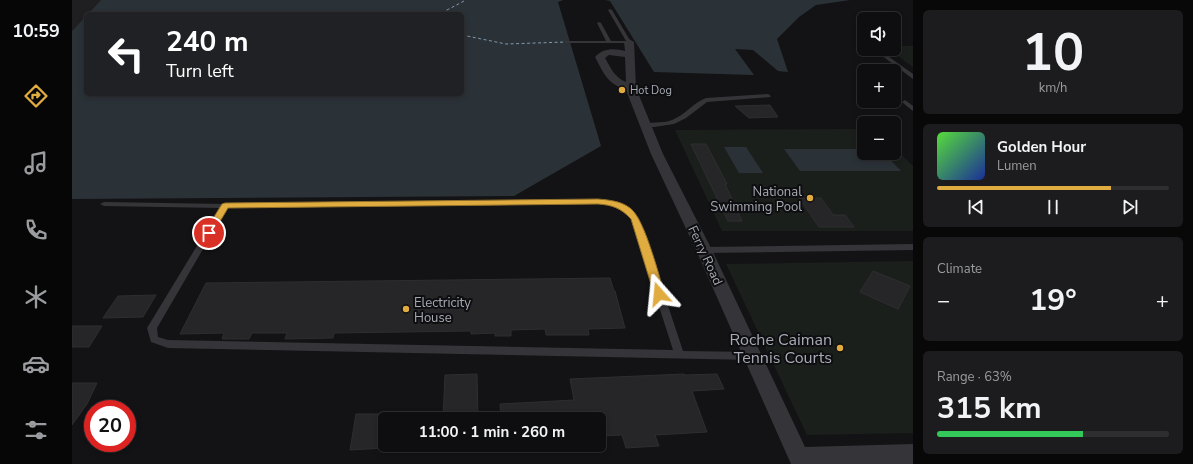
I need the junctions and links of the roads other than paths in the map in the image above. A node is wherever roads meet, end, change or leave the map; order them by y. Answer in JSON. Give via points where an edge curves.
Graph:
{"nodes":[{"id":1,"x":610,"y":10,"type":"dead end"},
{"id":2,"x":599,"y":24,"type":"dead end"},
{"id":3,"x":567,"y":42,"type":"dead end"},
{"id":4,"x":609,"y":42,"type":"junction"},
{"id":5,"x":629,"y":49,"type":"junction"},
{"id":6,"x":884,"y":56,"type":"edge"},
{"id":7,"x":913,"y":77,"type":"edge"},
{"id":8,"x":631,"y":88,"type":"junction"},
{"id":9,"x":768,"y":96,"type":"dead end"},
{"id":10,"x":913,"y":101,"type":"edge"},
{"id":11,"x":913,"y":109,"type":"edge"},
{"id":12,"x":646,"y":125,"type":"junction"},
{"id":13,"x":104,"y":204,"type":"dead end"},
{"id":14,"x":225,"y":206,"type":"junction"},
{"id":15,"x":913,"y":247,"type":"edge"},
{"id":16,"x":704,"y":250,"type":"junction"},
{"id":17,"x":679,"y":354,"type":"junction"},
{"id":18,"x":753,"y":356,"type":"junction"},
{"id":19,"x":912,"y":455,"type":"edge"},
{"id":20,"x":801,"y":461,"type":"edge"}],
"edges":[{"from":1,"to":5,"type":"lane"},
{"from":2,"to":4,"type":"lane"},
{"from":3,"to":4,"type":"lane"},
{"from":4,"to":5,"type":"lane"},
{"from":5,"to":8,"type":"street","name":"Ferry Road"},
{"from":5,"to":8,"type":"street","via":[[604,53],[600,57],[612,80]]},
{"from":6,"to":7,"type":"lane"},
{"from":8,"to":12,"type":"street","name":"Ferry Road"},
{"from":9,"to":12,"type":"lane","via":[[706,100],[680,120]]},
{"from":10,"to":11,"type":"lane","via":[[905,102]]},
{"from":12,"to":16,"type":"street","name":"Ferry Road","via":[[657,154]]},
{"from":13,"to":14,"type":"lane"},
{"from":14,"to":17,"type":"lane","via":[[613,203],[627,209],[635,218]]},
{"from":14,"to":17,"type":"lane","via":[[152,328],[154,339],[168,344]]},
{"from":15,"to":16,"type":"lane"},
{"from":16,"to":18,"type":"street","name":"Ferry Road"},
{"from":17,"to":18,"type":"lane"},
{"from":18,"to":20,"type":"street","name":"Ferry Road"},
{"from":19,"to":20,"type":"street"}]}
